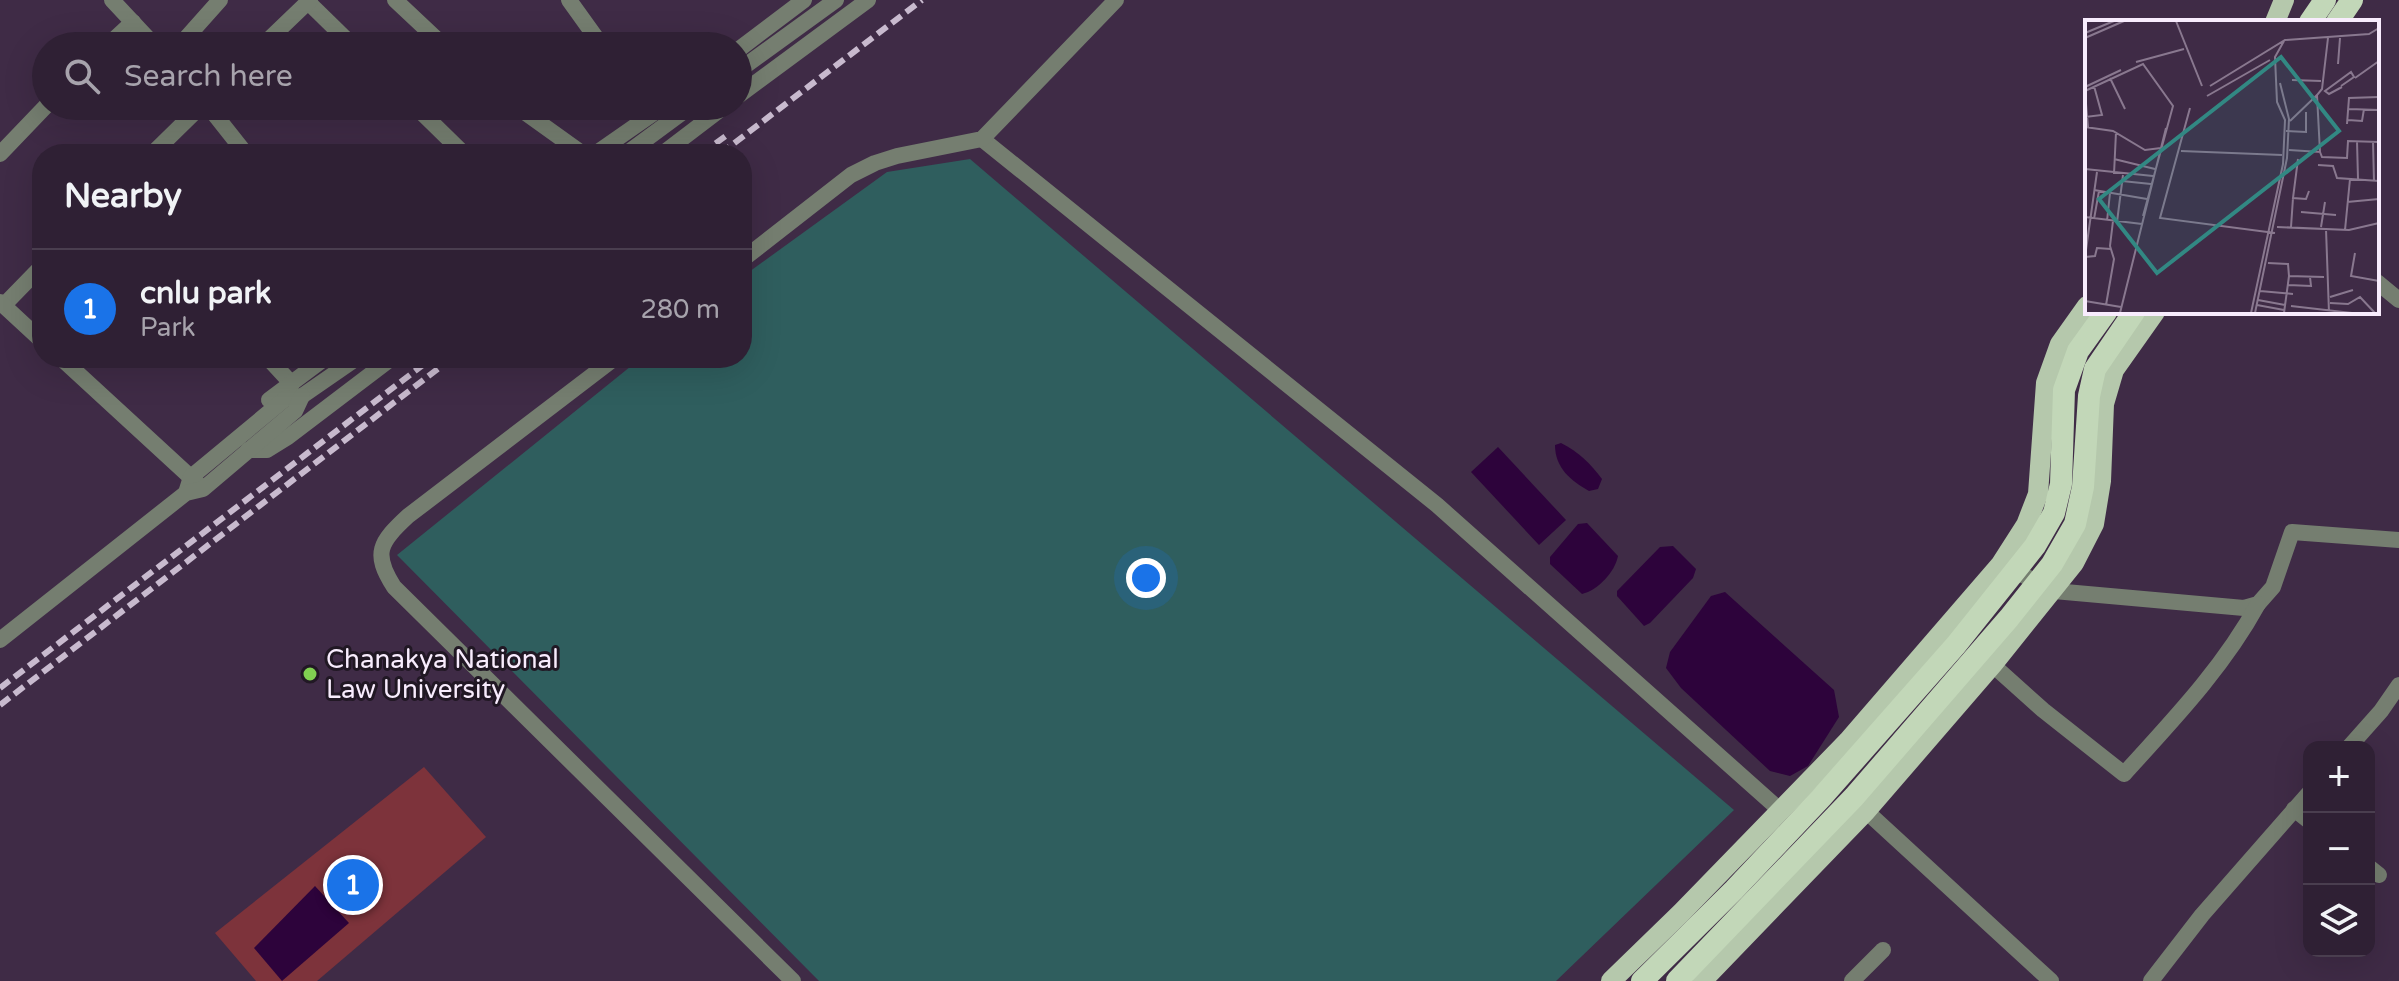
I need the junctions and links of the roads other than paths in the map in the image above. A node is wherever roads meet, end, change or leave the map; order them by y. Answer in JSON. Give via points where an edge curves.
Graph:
{"nodes":[{"id":1,"x":112,"y":0,"type":"edge"},
{"id":2,"x":220,"y":0,"type":"edge"},
{"id":3,"x":395,"y":0,"type":"edge"},
{"id":4,"x":569,"y":0,"type":"edge"},
{"id":5,"x":804,"y":0,"type":"edge"},
{"id":6,"x":836,"y":0,"type":"edge"},
{"id":7,"x":868,"y":0,"type":"edge"},
{"id":8,"x":1116,"y":0,"type":"edge"},
{"id":9,"x":2284,"y":0,"type":"edge"},
{"id":10,"x":2325,"y":0,"type":"edge"},
{"id":11,"x":2332,"y":0,"type":"edge"},
{"id":12,"x":2352,"y":0,"type":"edge"},
{"id":13,"x":309,"y":1,"type":"edge"},
{"id":14,"x":2276,"y":20,"type":"edge"},
{"id":15,"x":2311,"y":20,"type":"edge"},
{"id":16,"x":2328,"y":20,"type":"edge"},
{"id":17,"x":2338,"y":20,"type":"edge"},
{"id":18,"x":133,"y":22,"type":"junction"},
{"id":19,"x":122,"y":32,"type":"edge"},
{"id":20,"x":142,"y":32,"type":"edge"},
{"id":21,"x":191,"y":32,"type":"edge"},
{"id":22,"x":277,"y":32,"type":"edge"},
{"id":23,"x":339,"y":32,"type":"edge"},
{"id":24,"x":429,"y":32,"type":"edge"},
{"id":25,"x":592,"y":32,"type":"edge"},
{"id":26,"x":752,"y":39,"type":"edge"},
{"id":27,"x":752,"y":61,"type":"edge"},
{"id":28,"x":752,"y":86,"type":"edge"},
{"id":29,"x":33,"y":120,"type":"edge"},
{"id":30,"x":187,"y":120,"type":"edge"},
{"id":31,"x":219,"y":120,"type":"edge"},
{"id":32,"x":429,"y":120,"type":"edge"},
{"id":33,"x":536,"y":120,"type":"edge"},
{"id":34,"x":640,"y":120,"type":"edge"},
{"id":35,"x":672,"y":120,"type":"edge"},
{"id":36,"x":707,"y":120,"type":"edge"},
{"id":37,"x":982,"y":139,"type":"junction"},
{"id":38,"x":162,"y":144,"type":"edge"},
{"id":39,"x":238,"y":144,"type":"edge"},
{"id":40,"x":454,"y":144,"type":"edge"},
{"id":41,"x":569,"y":144,"type":"edge"},
{"id":42,"x":608,"y":144,"type":"edge"},
{"id":43,"x":640,"y":144,"type":"edge"},
{"id":44,"x":675,"y":144,"type":"edge"},
{"id":45,"x":0,"y":154,"type":"edge"},
{"id":46,"x":752,"y":252,"type":"edge"},
{"id":47,"x":32,"y":276,"type":"edge"},
{"id":48,"x":2379,"y":284,"type":"edge"},
{"id":49,"x":2399,"y":300,"type":"edge"},
{"id":50,"x":2,"y":304,"type":"edge"},
{"id":51,"x":2085,"y":309,"type":"edge"},
{"id":52,"x":2105,"y":314,"type":"edge"},
{"id":53,"x":2133,"y":314,"type":"edge"},
{"id":54,"x":2154,"y":314,"type":"edge"},
{"id":55,"x":32,"y":332,"type":"edge"},
{"id":56,"x":71,"y":368,"type":"edge"},
{"id":57,"x":277,"y":368,"type":"edge"},
{"id":58,"x":316,"y":368,"type":"edge"},
{"id":59,"x":338,"y":368,"type":"edge"},
{"id":60,"x":379,"y":368,"type":"edge"},
{"id":61,"x":602,"y":368,"type":"edge"},
{"id":62,"x":297,"y":390,"type":"junction"},
{"id":63,"x":269,"y":418,"type":"junction"},
{"id":64,"x":248,"y":450,"type":"junction"},
{"id":65,"x":193,"y":486,"type":"junction"},
{"id":66,"x":2399,"y":540,"type":"edge"},
{"id":67,"x":2001,"y":564,"type":"junction"},
{"id":68,"x":2054,"y":591,"type":"junction"},
{"id":69,"x":2258,"y":604,"type":"junction"},
{"id":70,"x":1946,"y":627,"type":"junction"},
{"id":71,"x":0,"y":640,"type":"edge"},
{"id":72,"x":1993,"y":664,"type":"junction"},
{"id":73,"x":2399,"y":685,"type":"edge"},
{"id":74,"x":2354,"y":741,"type":"edge"},
{"id":75,"x":2303,"y":799,"type":"edge"},
{"id":76,"x":2294,"y":809,"type":"junction"},
{"id":77,"x":1781,"y":811,"type":"junction"},
{"id":78,"x":1866,"y":811,"type":"junction"},
{"id":79,"x":2303,"y":816,"type":"edge"},
{"id":80,"x":1883,"y":950,"type":"dead end"},
{"id":81,"x":793,"y":981,"type":"edge"},
{"id":82,"x":1611,"y":981,"type":"edge"},
{"id":83,"x":1642,"y":981,"type":"edge"},
{"id":84,"x":1677,"y":981,"type":"edge"},
{"id":85,"x":1702,"y":981,"type":"edge"},
{"id":86,"x":1852,"y":981,"type":"edge"},
{"id":87,"x":2051,"y":981,"type":"edge"},
{"id":88,"x":2151,"y":981,"type":"edge"}],
"edges":[{"from":1,"to":18,"type":"street"},
{"from":2,"to":21,"type":"street"},
{"from":3,"to":24,"type":"street"},
{"from":4,"to":25,"type":"street"},
{"from":5,"to":26,"type":"street"},
{"from":6,"to":27,"type":"street"},
{"from":7,"to":28,"type":"street"},
{"from":8,"to":37,"type":"street"},
{"from":9,"to":14,"type":"main road"},
{"from":10,"to":15,"type":"highway"},
{"from":11,"to":16,"type":"main road"},
{"from":12,"to":17,"type":"highway"},
{"from":13,"to":22,"type":"street"},
{"from":13,"to":23,"type":"street"},
{"from":18,"to":19,"type":"street"},
{"from":18,"to":20,"type":"street"},
{"from":29,"to":45,"type":"street"},
{"from":30,"to":38,"type":"street"},
{"from":31,"to":39,"type":"street"},
{"from":32,"to":40,"type":"street"},
{"from":33,"to":41,"type":"street"},
{"from":34,"to":42,"type":"street"},
{"from":35,"to":43,"type":"street"},
{"from":36,"to":44,"type":"street"},
{"from":37,"to":46,"type":"street","via":[[875,163],[851,175]]},
{"from":37,"to":77,"type":"street","via":[[1437,505]]},
{"from":47,"to":50,"type":"street"},
{"from":48,"to":49,"type":"street"},
{"from":50,"to":55,"type":"street"},
{"from":51,"to":67,"type":"main road","via":[[2060,344],[2046,383],[2038,494]]},
{"from":52,"to":83,"type":"highway","bridge":true,"via":[[2078,351],[2064,390],[2061,484],[2054,513],[2035,546],[1821,798]]},
{"from":53,"to":84,"type":"highway","bridge":true,"via":[[2095,369],[2075,524],[2052,564],[1854,797]]},
{"from":54,"to":68,"type":"main road","via":[[2114,370],[2104,404],[2094,524]]},
{"from":56,"to":65,"type":"street"},
{"from":57,"to":62,"type":"street"},
{"from":58,"to":62,"type":"street"},
{"from":59,"to":62,"type":"street"},
{"from":60,"to":64,"type":"street","via":[[288,437],[267,450]]},
{"from":61,"to":81,"type":"street","via":[[408,516],[381,551],[382,568],[416,610]]},
{"from":62,"to":63,"type":"street","via":[[295,411]]},
{"from":62,"to":63,"type":"street","via":[[265,403],[258,413]]},
{"from":63,"to":64,"type":"street"},
{"from":63,"to":65,"type":"street"},
{"from":64,"to":65,"type":"street"},
{"from":65,"to":71,"type":"street"},
{"from":66,"to":69,"type":"street","via":[[2292,532],[2273,587]]},
{"from":67,"to":68,"type":"street"},
{"from":67,"to":70,"type":"main road"},
{"from":68,"to":69,"type":"street","via":[[2244,608]]},
{"from":68,"to":72,"type":"main road"},
{"from":69,"to":72,"type":"street","via":[[2199,692],[2124,774]]},
{"from":70,"to":72,"type":"street"},
{"from":70,"to":77,"type":"main road"},
{"from":72,"to":78,"type":"main road"},
{"from":73,"to":74,"type":"street"},
{"from":75,"to":76,"type":"street"},
{"from":76,"to":79,"type":"street"},
{"from":76,"to":88,"type":"street"},
{"from":77,"to":82,"type":"main road"},
{"from":78,"to":85,"type":"main road"},
{"from":78,"to":87,"type":"street"},
{"from":80,"to":86,"type":"street"}]}
